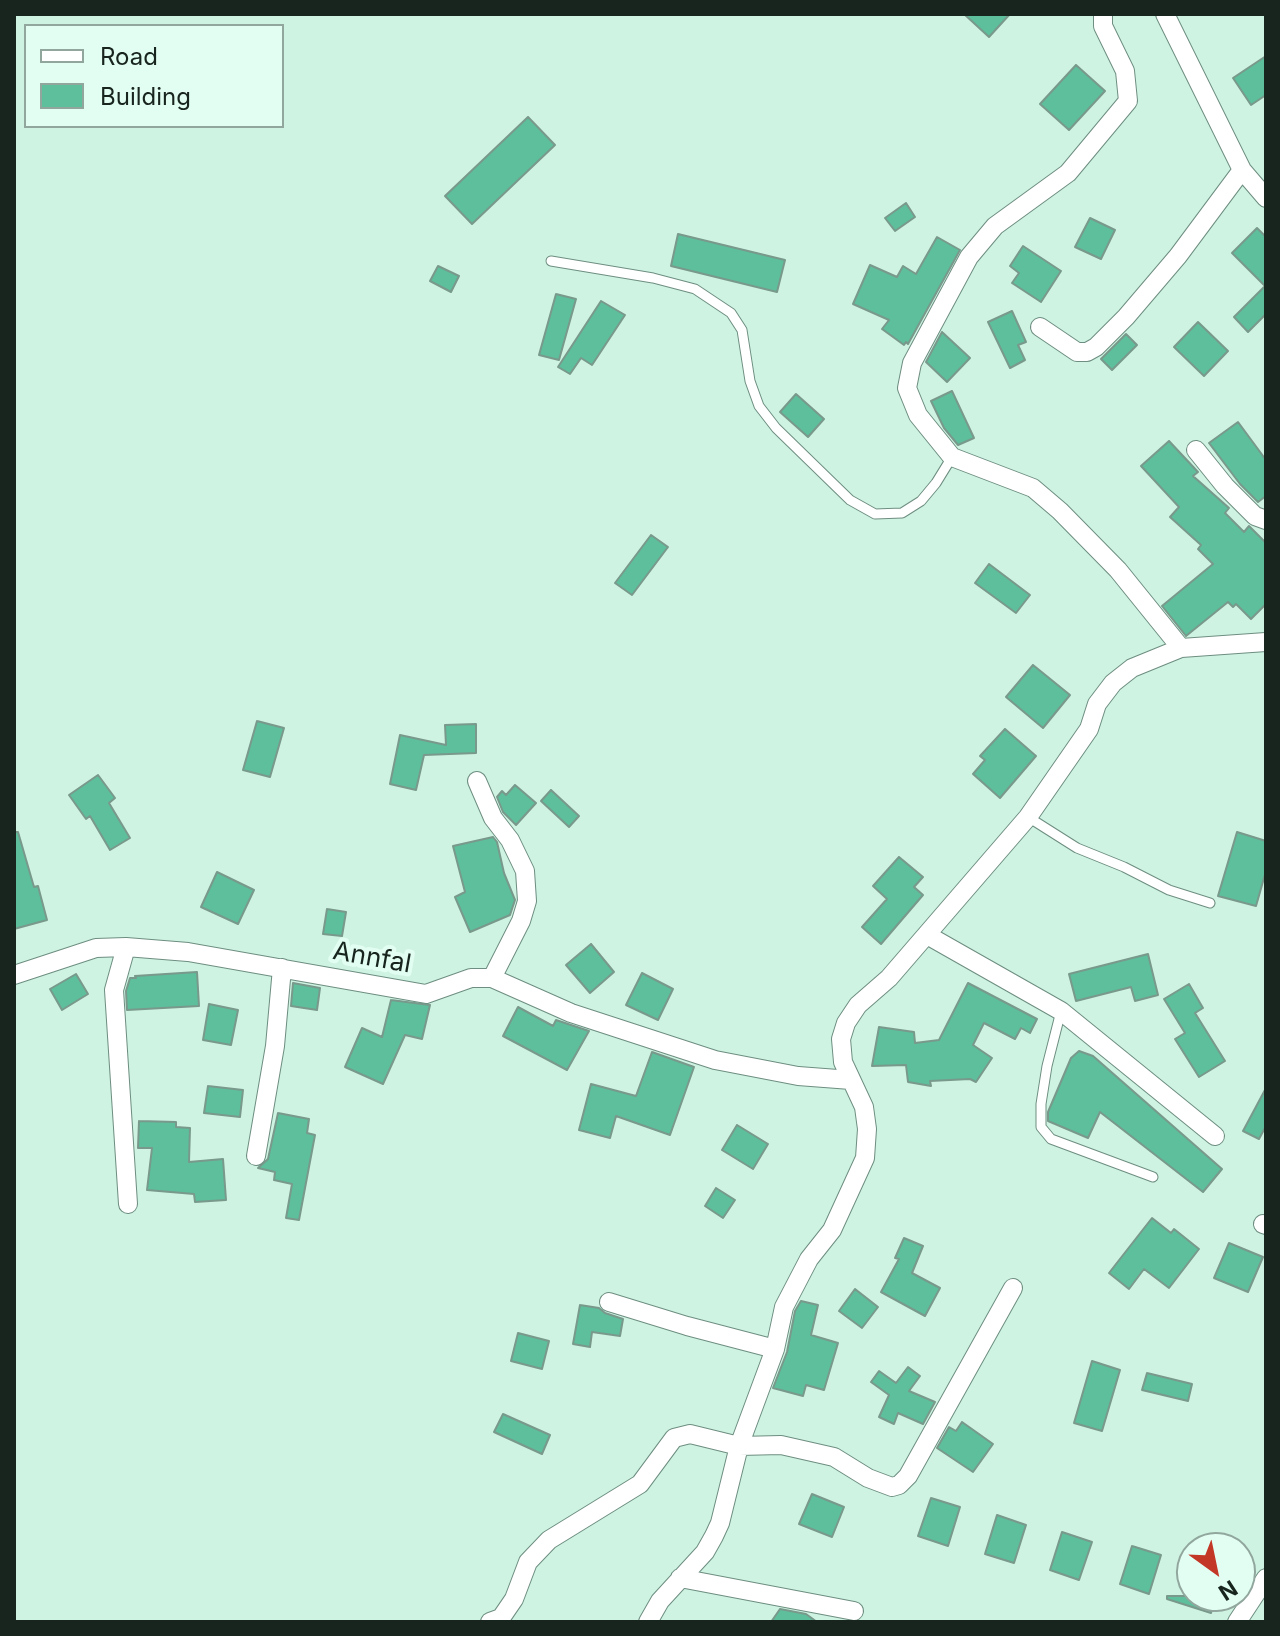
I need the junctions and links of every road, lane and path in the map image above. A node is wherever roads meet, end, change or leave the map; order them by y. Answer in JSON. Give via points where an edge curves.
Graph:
{"nodes":[{"id":1,"x":1103,"y":14,"type":"edge"},
{"id":2,"x":1165,"y":14,"type":"edge"},
{"id":3,"x":1242,"y":170,"type":"junction"},
{"id":4,"x":1264,"y":194,"type":"edge"},
{"id":5,"x":551,"y":261,"type":"dead end"},
{"id":6,"x":1040,"y":327,"type":"dead end"},
{"id":7,"x":1196,"y":450,"type":"dead end"},
{"id":8,"x":952,"y":457,"type":"junction"},
{"id":9,"x":1266,"y":520,"type":"edge"},
{"id":10,"x":1266,"y":642,"type":"edge"},
{"id":11,"x":1181,"y":648,"type":"junction"},
{"id":12,"x":477,"y":781,"type":"dead end"},
{"id":13,"x":1028,"y":817,"type":"junction"},
{"id":14,"x":1210,"y":903,"type":"dead end"},
{"id":15,"x":927,"y":935,"type":"junction"},
{"id":16,"x":126,"y":947,"type":"junction"},
{"id":17,"x":282,"y":968,"type":"junction"},
{"id":18,"x":14,"y":975,"type":"edge"},
{"id":19,"x":492,"y":978,"type":"junction"},
{"id":20,"x":1061,"y":1011,"type":"junction"},
{"id":21,"x":851,"y":1080,"type":"junction"},
{"id":22,"x":1215,"y":1136,"type":"dead end"},
{"id":23,"x":256,"y":1156,"type":"dead end"},
{"id":24,"x":1153,"y":1177,"type":"dead end"},
{"id":25,"x":128,"y":1204,"type":"dead end"},
{"id":26,"x":1013,"y":1288,"type":"dead end"},
{"id":27,"x":609,"y":1302,"type":"dead end"},
{"id":28,"x":775,"y":1349,"type":"junction"},
{"id":29,"x":739,"y":1446,"type":"junction"},
{"id":30,"x":680,"y":1578,"type":"junction"},
{"id":31,"x":1266,"y":1578,"type":"edge"},
{"id":32,"x":854,"y":1611,"type":"dead end"},
{"id":33,"x":490,"y":1622,"type":"edge"},
{"id":34,"x":648,"y":1622,"type":"edge"},
{"id":35,"x":1237,"y":1622,"type":"edge"}],
"edges":[{"from":1,"to":8,"type":"street","via":[[1103,26],[1125,71],[1128,101],[1068,173],[995,226],[969,257],[912,363],[907,388],[918,415]]},
{"from":2,"to":3,"type":"street"},
{"from":3,"to":4,"type":"street"},
{"from":3,"to":6,"type":"street","via":[[1178,256],[1096,347],[1077,352]]},
{"from":5,"to":8,"type":"lane","via":[[695,289],[731,313],[742,330],[759,406],[850,500],[875,514],[902,513],[921,501]]},
{"from":7,"to":9,"type":"street","via":[[1255,516]]},
{"from":8,"to":11,"type":"street","via":[[1033,488],[1118,570]]},
{"from":10,"to":11,"type":"street"},
{"from":11,"to":13,"type":"street","via":[[1132,668],[1113,683],[1097,704],[1089,729]]},
{"from":12,"to":19,"type":"street","via":[[525,871],[527,901],[521,921]]},
{"from":13,"to":14,"type":"lane","via":[[1077,848]]},
{"from":13,"to":15,"type":"street"},
{"from":15,"to":20,"type":"street"},
{"from":15,"to":21,"type":"street","via":[[846,1023],[843,1062]]},
{"from":16,"to":17,"type":"street","name":"Annfal"},
{"from":16,"to":18,"type":"street","name":"Annfal","via":[[96,948]]},
{"from":16,"to":25,"type":"street","via":[[114,990]]},
{"from":17,"to":19,"type":"street","name":"Annfal","via":[[426,994],[471,978]]},
{"from":17,"to":23,"type":"street"},
{"from":19,"to":21,"type":"street","via":[[571,1013],[715,1060]]},
{"from":20,"to":22,"type":"street"},
{"from":20,"to":24,"type":"lane","via":[[1047,1066],[1041,1127],[1051,1139]]},
{"from":21,"to":28,"type":"street","via":[[864,1107],[865,1158],[832,1230],[809,1259],[784,1307]]},
{"from":26,"to":29,"type":"street","via":[[899,1485],[868,1478],[834,1457],[781,1445]]},
{"from":27,"to":28,"type":"street"},
{"from":28,"to":29,"type":"street"},
{"from":29,"to":30,"type":"street","via":[[720,1523],[705,1552]]},
{"from":29,"to":33,"type":"street","via":[[690,1434],[674,1438],[640,1484],[549,1540],[528,1562],[501,1618]]},
{"from":30,"to":32,"type":"street"},
{"from":30,"to":34,"type":"street"},
{"from":31,"to":35,"type":"street"}]}
